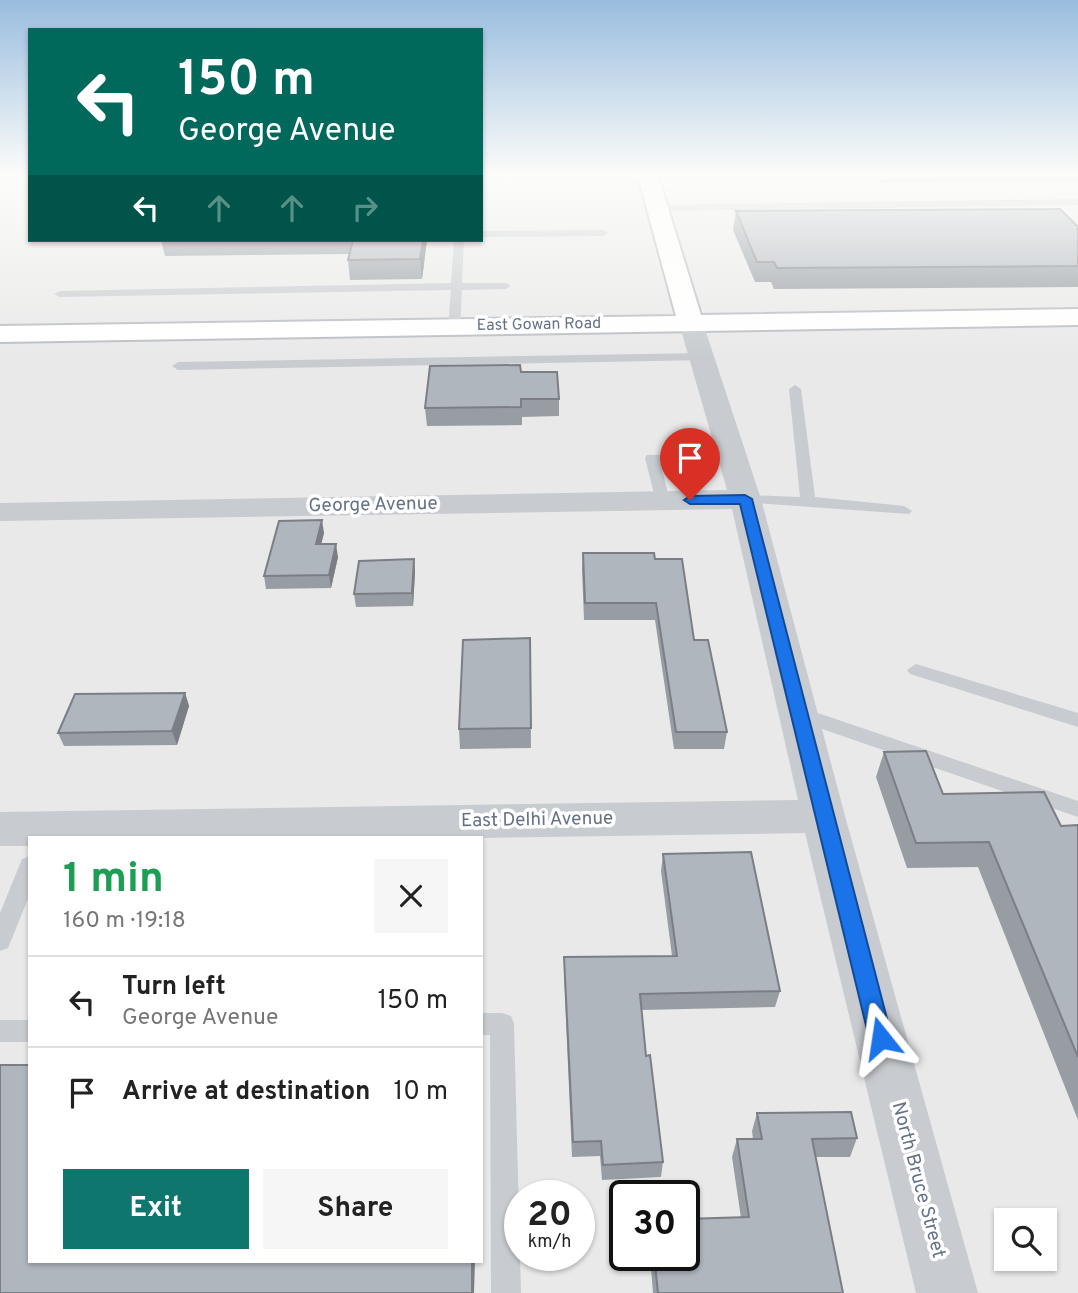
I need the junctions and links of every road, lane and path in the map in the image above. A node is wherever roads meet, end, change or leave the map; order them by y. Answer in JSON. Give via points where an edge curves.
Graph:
{"nodes":[{"id":1,"x":665,"y":236,"type":"edge"},
{"id":2,"x":459,"y":242,"type":"edge"},
{"id":3,"x":456,"y":286,"type":"junction"},
{"id":4,"x":506,"y":286,"type":"dead end"},
{"id":5,"x":60,"y":294,"type":"dead end"},
{"id":6,"x":1078,"y":317,"type":"edge"},
{"id":7,"x":454,"y":327,"type":"junction"},
{"id":8,"x":0,"y":334,"type":"edge"},
{"id":9,"x":697,"y":340,"type":"junction"},
{"id":10,"x":178,"y":366,"type":"dead end"},
{"id":11,"x":795,"y":389,"type":"dead end"},
{"id":12,"x":733,"y":457,"type":"junction"},
{"id":13,"x":745,"y":499,"type":"junction"},
{"id":14,"x":663,"y":500,"type":"junction"},
{"id":15,"x":808,"y":502,"type":"junction"},
{"id":16,"x":904,"y":511,"type":"dead end"},
{"id":17,"x":0,"y":512,"type":"edge"},
{"id":18,"x":916,"y":670,"type":"dead end"},
{"id":19,"x":797,"y":713,"type":"junction"},
{"id":20,"x":1078,"y":720,"type":"edge"},
{"id":21,"x":1078,"y":809,"type":"edge"},
{"id":22,"x":823,"y":816,"type":"junction"},
{"id":23,"x":0,"y":830,"type":"edge"},
{"id":24,"x":263,"y":836,"type":"edge"},
{"id":25,"x":28,"y":840,"type":"edge"},
{"id":26,"x":28,"y":871,"type":"edge"},
{"id":27,"x":0,"y":941,"type":"edge"},
{"id":28,"x":483,"y":1024,"type":"edge"},
{"id":29,"x":0,"y":1031,"type":"edge"},
{"id":30,"x":28,"y":1031,"type":"edge"},
{"id":31,"x":506,"y":1293,"type":"edge"},
{"id":32,"x":947,"y":1293,"type":"edge"}],
"edges":[{"from":1,"to":9,"type":"street","name":"North Bruce Street"},
{"from":2,"to":3,"type":"lane"},
{"from":3,"to":4,"type":"lane"},
{"from":3,"to":5,"type":"lane"},
{"from":3,"to":7,"type":"lane"},
{"from":6,"to":9,"type":"street","name":"East Gowan Road"},
{"from":7,"to":8,"type":"street","name":"East Gowan Road"},
{"from":7,"to":9,"type":"street","name":"East Gowan Road"},
{"from":9,"to":10,"type":"lane"},
{"from":9,"to":12,"type":"street","name":"North Bruce Street"},
{"from":11,"to":15,"type":"lane"},
{"from":12,"to":13,"type":"street","name":"North Bruce Street"},
{"from":12,"to":14,"type":"lane","via":[[652,458]]},
{"from":13,"to":14,"type":"street","name":"George Avenue"},
{"from":13,"to":15,"type":"lane"},
{"from":13,"to":19,"type":"street","name":"North Bruce Street"},
{"from":14,"to":17,"type":"street","name":"George Avenue"},
{"from":15,"to":16,"type":"lane"},
{"from":18,"to":20,"type":"lane"},
{"from":19,"to":21,"type":"lane"},
{"from":19,"to":22,"type":"street","name":"North Bruce Street"},
{"from":22,"to":24,"type":"street","name":"East Delhi Avenue"},
{"from":22,"to":32,"type":"street","name":"North Bruce Street"},
{"from":23,"to":25,"type":"street","name":"East Delhi Avenue"},
{"from":26,"to":27,"type":"lane"},
{"from":28,"to":31,"type":"lane","via":[[502,1024]]},
{"from":29,"to":30,"type":"lane"}]}
